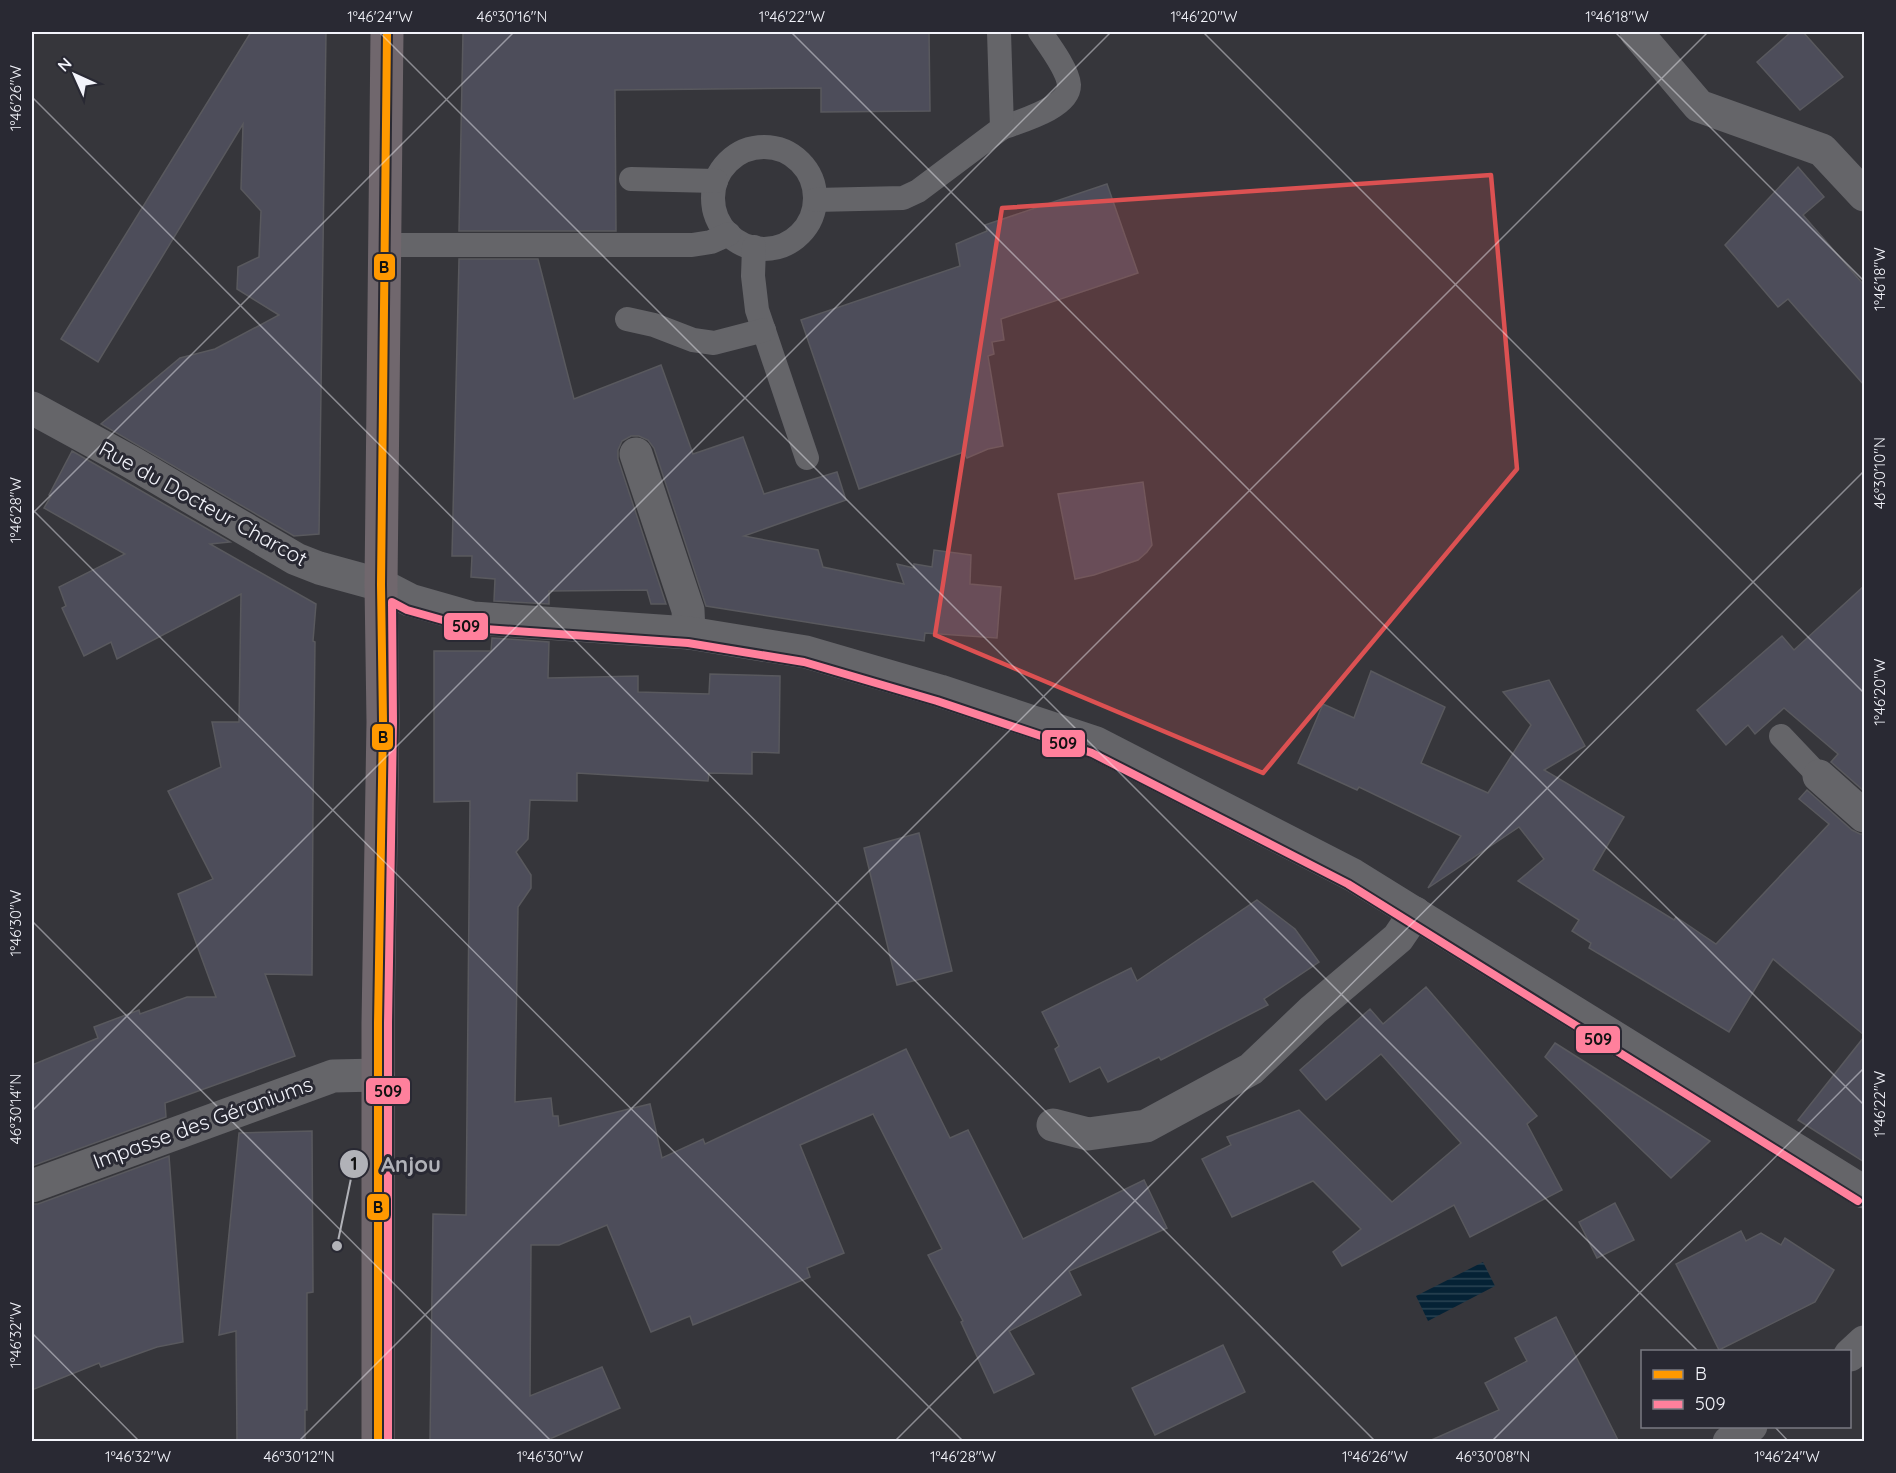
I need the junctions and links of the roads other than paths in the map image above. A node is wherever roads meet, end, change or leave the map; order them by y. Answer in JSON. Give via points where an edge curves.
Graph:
{"nodes":[{"id":1,"x":387,"y":32,"type":"edge"},
{"id":2,"x":999,"y":32,"type":"edge"},
{"id":3,"x":1040,"y":32,"type":"edge"},
{"id":4,"x":1636,"y":32,"type":"edge"},
{"id":5,"x":1002,"y":128,"type":"junction"},
{"id":6,"x":631,"y":179,"type":"dead end"},
{"id":7,"x":716,"y":181,"type":"junction"},
{"id":8,"x":1864,"y":195,"type":"edge"},
{"id":9,"x":815,"y":200,"type":"junction"},
{"id":10,"x":729,"y":234,"type":"junction"},
{"id":11,"x":385,"y":245,"type":"junction"},
{"id":12,"x":754,"y":247,"type":"junction"},
{"id":13,"x":627,"y":319,"type":"dead end"},
{"id":14,"x":764,"y":330,"type":"junction"},
{"id":15,"x":32,"y":408,"type":"edge"},
{"id":16,"x":636,"y":454,"type":"dead end"},
{"id":17,"x":807,"y":458,"type":"dead end"},
{"id":18,"x":381,"y":585,"type":"junction"},
{"id":19,"x":689,"y":633,"type":"junction"},
{"id":20,"x":1781,"y":736,"type":"dead end"},
{"id":21,"x":1819,"y":776,"type":"joint"},
{"id":22,"x":1864,"y":816,"type":"edge"},
{"id":23,"x":1415,"y":913,"type":"junction"},
{"id":24,"x":378,"y":1075,"type":"junction"},
{"id":25,"x":1053,"y":1125,"type":"dead end"},
{"id":26,"x":32,"y":1186,"type":"edge"},
{"id":27,"x":1864,"y":1192,"type":"edge"},
{"id":28,"x":1864,"y":1342,"type":"edge"},
{"id":29,"x":1851,"y":1354,"type":"edge"},
{"id":30,"x":1748,"y":1428,"type":"edge"},
{"id":31,"x":378,"y":1442,"type":"edge"},
{"id":32,"x":1729,"y":1442,"type":"edge"}],
"edges":[{"from":1,"to":11,"type":"main road"},
{"from":2,"to":5,"type":"lane"},
{"from":3,"to":5,"type":"lane","via":[[1062,67],[1069,84],[1067,96],[1058,105]]},
{"from":4,"to":8,"type":"street","via":[[1699,106],[1822,150]]},
{"from":5,"to":9,"type":"lane","via":[[933,181],[903,198]]},
{"from":6,"to":7,"type":"lane"},
{"from":7,"to":9,"type":"lane","via":[[734,157],[746,150],[774,147],[800,160],[809,172]]},
{"from":7,"to":10,"type":"lane","via":[[715,209]]},
{"from":9,"to":12,"type":"lane","via":[[806,228],[796,238],[769,249]]},
{"from":10,"to":11,"type":"lane","via":[[692,245]]},
{"from":10,"to":12,"type":"lane"},
{"from":11,"to":18,"type":"main road"},
{"from":12,"to":14,"type":"lane","via":[[757,310]]},
{"from":13,"to":14,"type":"lane","via":[[714,343]]},
{"from":14,"to":17,"type":"lane"},
{"from":15,"to":18,"type":"street","name":"Rue du Docteur Charcot","via":[[296,559]]},
{"from":16,"to":19,"type":"street","via":[[688,610]]},
{"from":18,"to":19,"type":"street","name":"Rue du Docteur Charcot","via":[[410,600],[473,618]]},
{"from":18,"to":24,"type":"main road"},
{"from":19,"to":23,"type":"street","name":"Rue du Docteur Charcot","via":[[806,652],[1096,743],[1339,867]]},
{"from":20,"to":21,"type":"lane"},
{"from":21,"to":22,"type":"street"},
{"from":23,"to":25,"type":"street","via":[[1398,938],[1251,1069],[1146,1126],[1088,1134]]},
{"from":23,"to":27,"type":"street","name":"Rue du Docteur Charcot"},
{"from":24,"to":26,"type":"street","name":"Impasse des Géraniums","via":[[333,1076]]},
{"from":24,"to":31,"type":"main road"},
{"from":28,"to":29,"type":"street"},
{"from":30,"to":32,"type":"street"}]}
